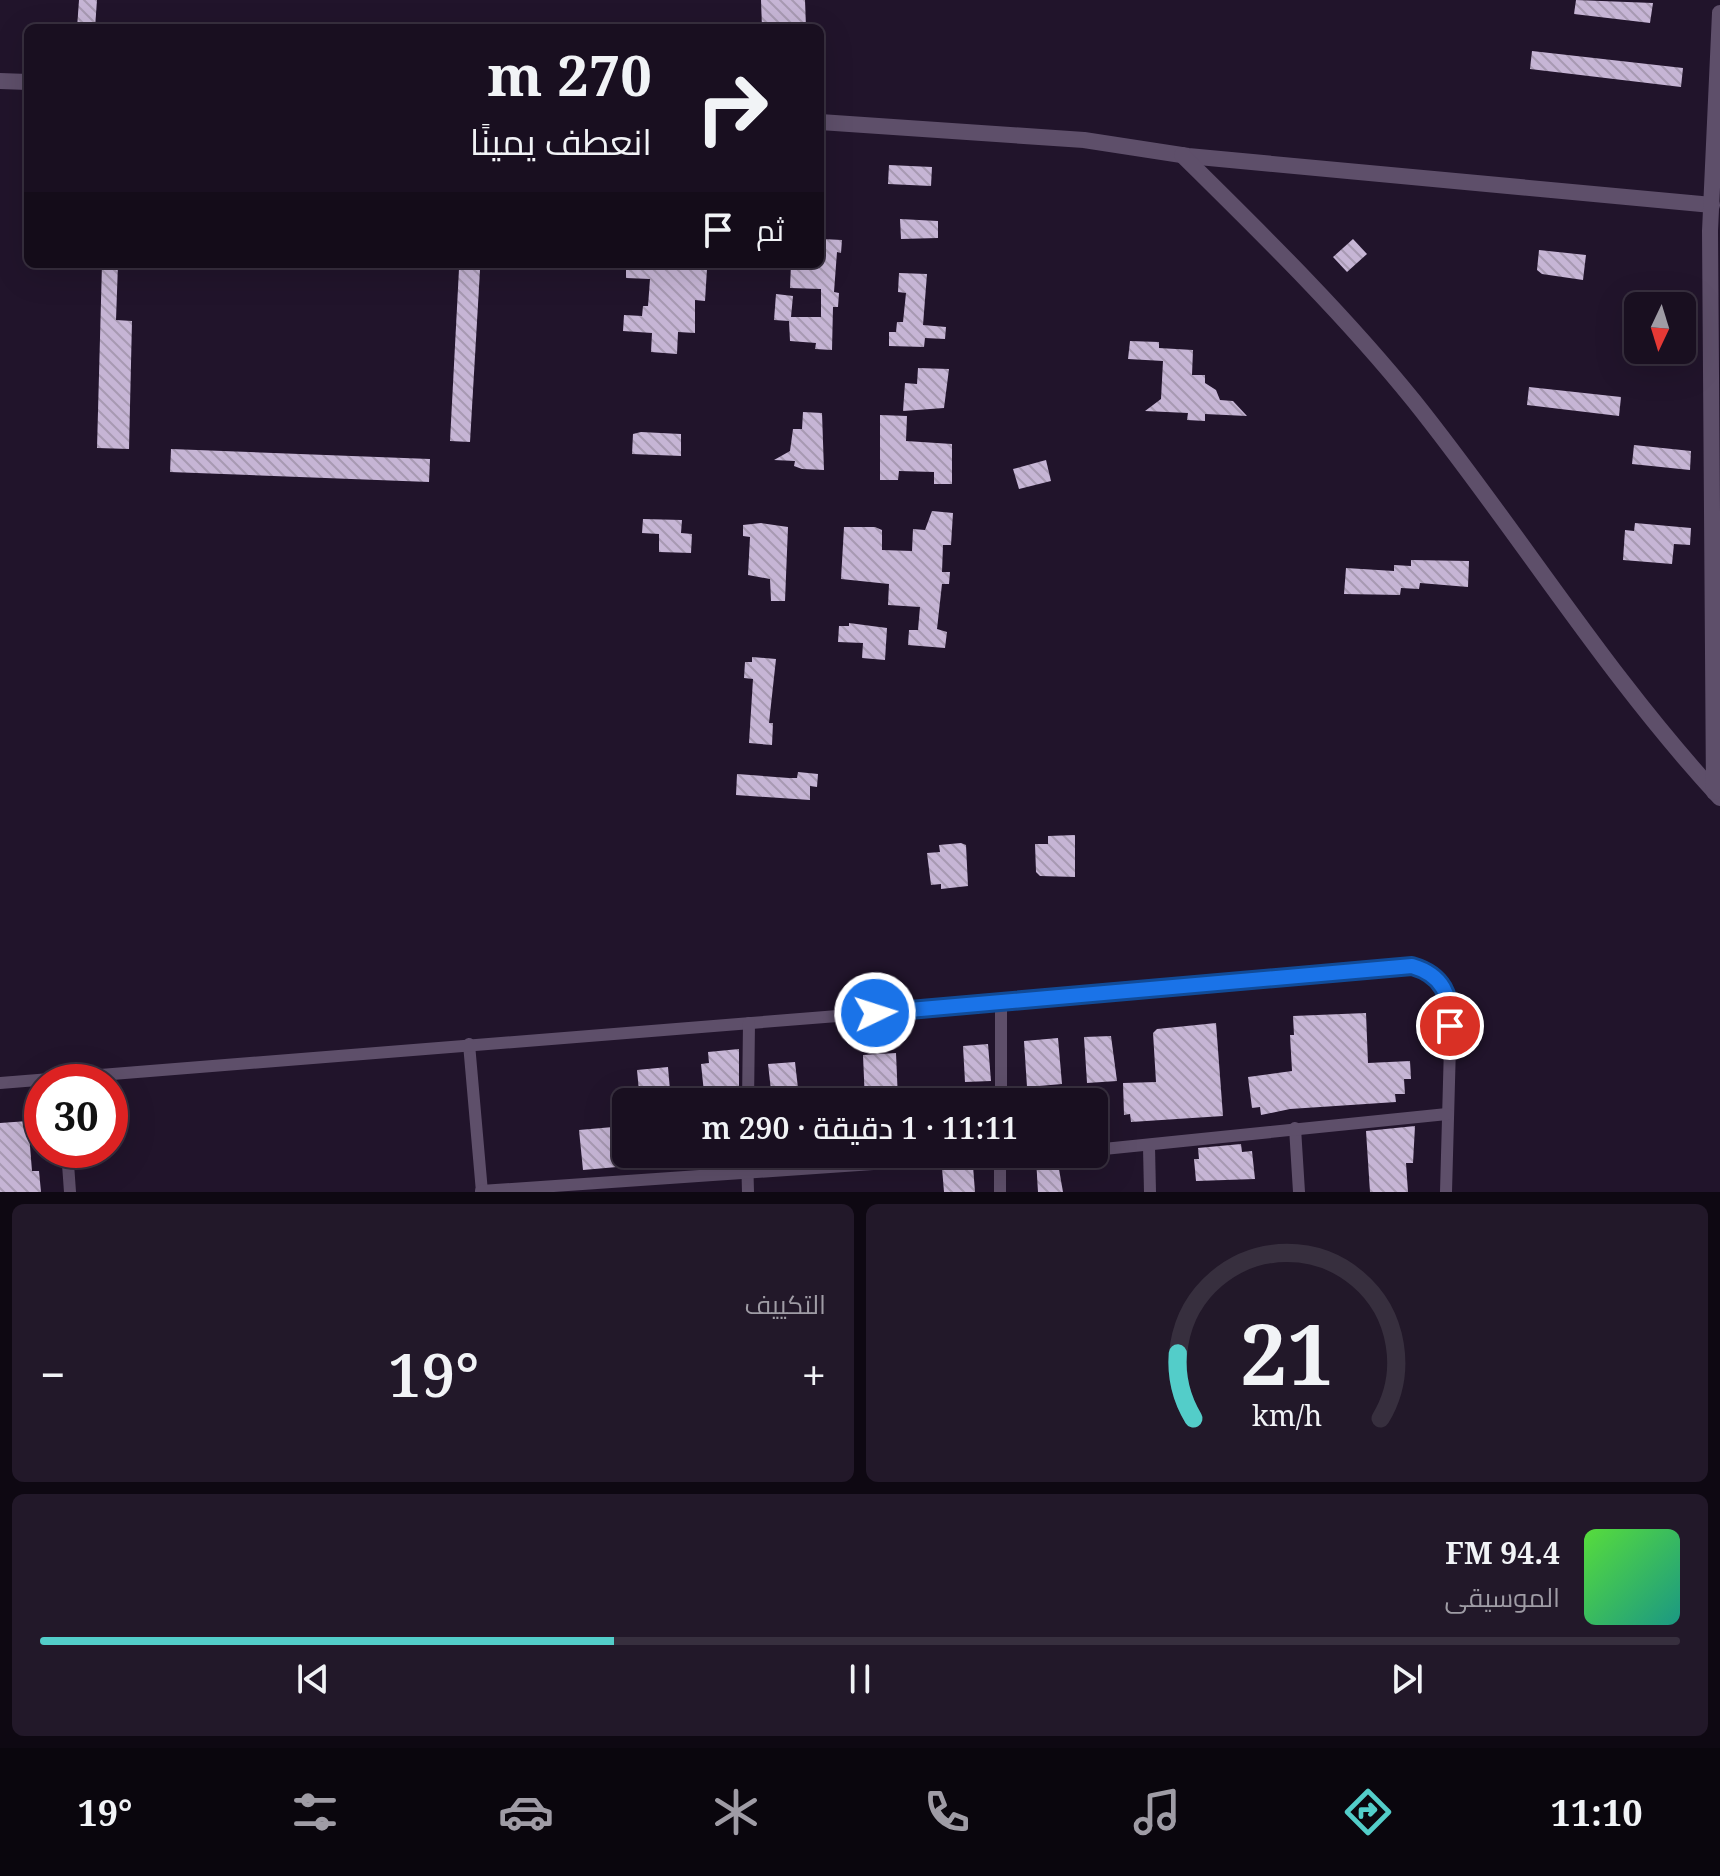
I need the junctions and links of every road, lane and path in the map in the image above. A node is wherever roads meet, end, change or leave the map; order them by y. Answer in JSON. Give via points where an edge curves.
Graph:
{"nodes":[{"id":1,"x":1720,"y":13,"type":"edge"},
{"id":2,"x":0,"y":81,"type":"edge"},
{"id":3,"x":24,"y":82,"type":"edge"},
{"id":4,"x":824,"y":122,"type":"edge"},
{"id":5,"x":1182,"y":155,"type":"junction"},
{"id":6,"x":1712,"y":205,"type":"junction"},
{"id":7,"x":1717,"y":538,"type":"edge"},
{"id":8,"x":1717,"y":795,"type":"edge"},
{"id":9,"x":1001,"y":1003,"type":"junction"},
{"id":10,"x":749,"y":1023,"type":"junction"},
{"id":11,"x":469,"y":1044,"type":"junction"},
{"id":12,"x":128,"y":1074,"type":"edge"},
{"id":13,"x":24,"y":1082,"type":"edge"},
{"id":14,"x":0,"y":1083,"type":"edge"},
{"id":15,"x":748,"y":1088,"type":"edge"},
{"id":16,"x":1001,"y":1088,"type":"edge"},
{"id":17,"x":1447,"y":1114,"type":"junction"},
{"id":18,"x":1295,"y":1128,"type":"junction"},
{"id":19,"x":1149,"y":1147,"type":"junction"},
{"id":20,"x":1108,"y":1149,"type":"edge"},
{"id":21,"x":68,"y":1168,"type":"edge"},
{"id":22,"x":792,"y":1168,"type":"edge"},
{"id":23,"x":1000,"y":1168,"type":"edge"},
{"id":24,"x":747,"y":1171,"type":"junction"},
{"id":25,"x":653,"y":1185,"type":"edge"},
{"id":26,"x":70,"y":1192,"type":"edge"},
{"id":27,"x":482,"y":1192,"type":"edge"},
{"id":28,"x":748,"y":1192,"type":"edge"},
{"id":29,"x":1000,"y":1192,"type":"edge"},
{"id":30,"x":1150,"y":1192,"type":"edge"},
{"id":31,"x":1299,"y":1192,"type":"edge"},
{"id":32,"x":1446,"y":1192,"type":"edge"}],
"edges":[{"from":1,"to":6,"type":"street"},
{"from":2,"to":3,"type":"street"},
{"from":4,"to":5,"type":"street","via":[[1084,140]]},
{"from":5,"to":6,"type":"street"},
{"from":5,"to":8,"type":"street","via":[[1316,288],[1412,399],[1604,658]]},
{"from":6,"to":7,"type":"street"},
{"from":7,"to":8,"type":"street"},
{"from":9,"to":10,"type":"street"},
{"from":9,"to":16,"type":"street"},
{"from":9,"to":17,"type":"street","via":[[1412,966],[1440,980],[1448,994]]},
{"from":10,"to":11,"type":"street"},
{"from":10,"to":15,"type":"street"},
{"from":11,"to":12,"type":"street"},
{"from":11,"to":27,"type":"street"},
{"from":13,"to":14,"type":"street"},
{"from":17,"to":18,"type":"street"},
{"from":17,"to":32,"type":"street"},
{"from":18,"to":19,"type":"street"},
{"from":18,"to":31,"type":"street"},
{"from":19,"to":20,"type":"street"},
{"from":19,"to":30,"type":"street"},
{"from":21,"to":26,"type":"street"},
{"from":22,"to":24,"type":"street"},
{"from":23,"to":29,"type":"street"},
{"from":24,"to":25,"type":"street"},
{"from":24,"to":28,"type":"street"},
{"from":25,"to":27,"type":"street"}]}
